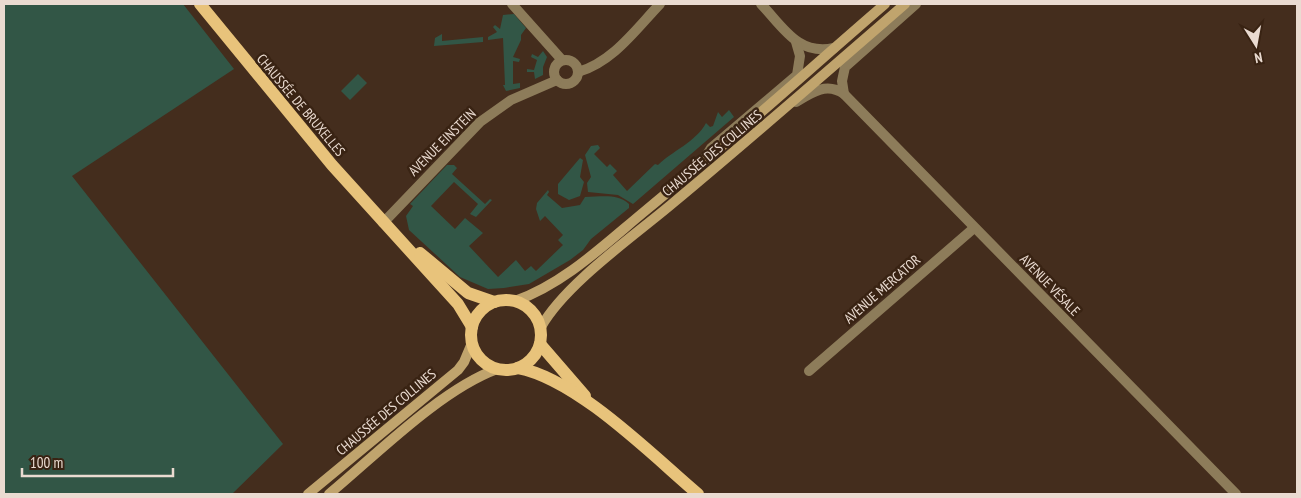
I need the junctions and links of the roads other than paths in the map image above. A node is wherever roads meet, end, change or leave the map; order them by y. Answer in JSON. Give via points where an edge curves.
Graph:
{"nodes":[{"id":1,"x":200,"y":4,"type":"edge"},
{"id":2,"x":512,"y":4,"type":"edge"},
{"id":3,"x":660,"y":4,"type":"edge"},
{"id":4,"x":761,"y":4,"type":"edge"},
{"id":5,"x":885,"y":4,"type":"edge"},
{"id":6,"x":906,"y":4,"type":"edge"},
{"id":7,"x":916,"y":4,"type":"edge"},
{"id":8,"x":796,"y":42,"type":"junction"},
{"id":9,"x":834,"y":48,"type":"junction"},
{"id":10,"x":562,"y":60,"type":"junction"},
{"id":11,"x":578,"y":72,"type":"junction"},
{"id":12,"x":557,"y":80,"type":"junction"},
{"id":13,"x":844,"y":94,"type":"junction"},
{"id":14,"x":789,"y":106,"type":"junction"},
{"id":15,"x":701,"y":166,"type":"junction"},
{"id":16,"x":383,"y":222,"type":"junction"},
{"id":17,"x":974,"y":228,"type":"junction"},
{"id":18,"x":515,"y":301,"type":"junction"},
{"id":19,"x":494,"y":302,"type":"junction"},
{"id":20,"x":472,"y":327,"type":"junction"},
{"id":21,"x":541,"y":327,"type":"junction"},
{"id":22,"x":472,"y":343,"type":"junction"},
{"id":23,"x":540,"y":344,"type":"junction"},
{"id":24,"x":518,"y":368,"type":"junction"},
{"id":25,"x":497,"y":369,"type":"junction"},
{"id":26,"x":809,"y":371,"type":"dead end"},
{"id":27,"x":593,"y":406,"type":"junction"},
{"id":28,"x":308,"y":494,"type":"edge"},
{"id":29,"x":329,"y":494,"type":"edge"},
{"id":30,"x":698,"y":494,"type":"edge"},
{"id":31,"x":1236,"y":494,"type":"edge"}],
"edges":[{"from":1,"to":16,"type":"main road","name":"CHAUSSÉE DE BRUXELLES","via":[[332,166]]},
{"from":2,"to":10,"type":"street"},
{"from":3,"to":11,"type":"street","name":"AVENUE EINSTEIN","via":[[614,52],[593,67]]},
{"from":4,"to":8,"type":"street"},
{"from":5,"to":9,"type":"main road","name":"CHAUSSÉE DES COLLINES"},
{"from":6,"to":14,"type":"main road","name":"CHAUSSÉE DES COLLINES"},
{"from":7,"to":13,"type":"street","via":[[845,67]]},
{"from":8,"to":9,"type":"street","via":[[812,49]]},
{"from":8,"to":15,"type":"street","via":[[800,56],[797,74],[711,148]]},
{"from":9,"to":15,"type":"main road","name":"CHAUSSÉE DES COLLINES"},
{"from":10,"to":11,"type":"street","via":[[575,64]]},
{"from":10,"to":12,"type":"street","via":[[554,72]]},
{"from":11,"to":12,"type":"street","name":"AVENUE EINSTEIN","via":[[576,78],[568,83]]},
{"from":12,"to":16,"type":"street","name":"AVENUE EINSTEIN","via":[[512,100],[480,122]]},
{"from":13,"to":14,"type":"street","via":[[836,88],[824,88]]},
{"from":13,"to":17,"type":"street","name":"AVENUE VÉSALE"},
{"from":14,"to":21,"type":"main road","name":"CHAUSSÉE DES COLLINES","via":[[594,270],[554,306]]},
{"from":15,"to":18,"type":"main road","name":"CHAUSSÉE DES COLLINES","via":[[584,260],[543,288]]},
{"from":16,"to":19,"type":"main road","name":"CHAUSSÉE DE BRUXELLES","via":[[468,293]]},
{"from":16,"to":20,"type":"main road","name":"CHAUSSÉE DE BRUXELLES","via":[[458,304]]},
{"from":17,"to":26,"type":"street","name":"AVENUE MERCATOR"},
{"from":17,"to":31,"type":"street","name":"AVENUE VÉSALE"},
{"from":18,"to":19,"type":"main road","name":"CHAUSSÉE DE BRUXELLES"},
{"from":18,"to":21,"type":"main road","via":[[536,315]]},
{"from":19,"to":20,"type":"main road","via":[[480,312]]},
{"from":20,"to":22,"type":"main road"},
{"from":21,"to":23,"type":"main road"},
{"from":22,"to":25,"type":"main road","via":[[477,354]]},
{"from":22,"to":28,"type":"main road","name":"CHAUSSÉE DES COLLINES","via":[[458,370]]},
{"from":23,"to":24,"type":"main road","via":[[536,355]]},
{"from":23,"to":27,"type":"main road"},
{"from":24,"to":25,"type":"main road"},
{"from":24,"to":27,"type":"main road","via":[[545,377]]},
{"from":25,"to":29,"type":"main road","name":"CHAUSSÉE DES COLLINES","via":[[466,384],[429,410]]},
{"from":27,"to":30,"type":"main road"}]}
